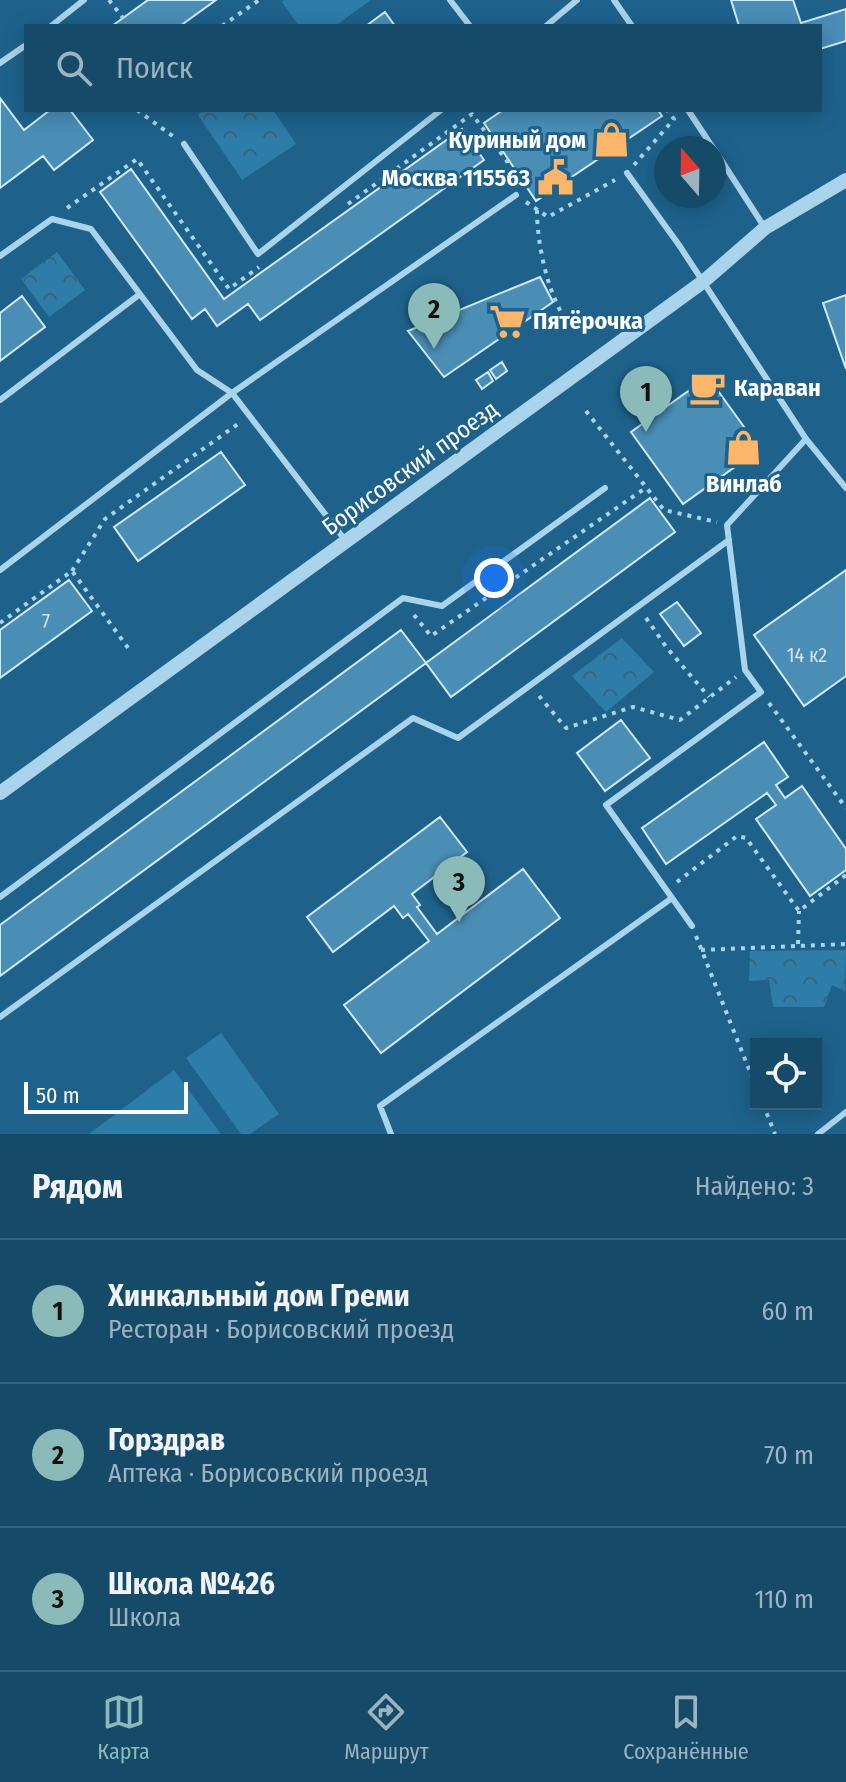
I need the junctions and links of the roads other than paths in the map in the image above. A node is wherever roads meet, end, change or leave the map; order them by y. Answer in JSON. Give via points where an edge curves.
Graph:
{"nodes":[{"id":1,"x":84,"y":0,"type":"edge"},
{"id":2,"x":450,"y":0,"type":"edge"},
{"id":3,"x":577,"y":0,"type":"edge"},
{"id":4,"x":614,"y":0,"type":"edge"},
{"id":5,"x":54,"y":24,"type":"edge"},
{"id":6,"x":468,"y":24,"type":"edge"},
{"id":7,"x":548,"y":24,"type":"edge"},
{"id":8,"x":631,"y":24,"type":"edge"},
{"id":9,"x":24,"y":46,"type":"edge"},
{"id":10,"x":0,"y":63,"type":"edge"},
{"id":11,"x":438,"y":112,"type":"edge"},
{"id":12,"x":689,"y":112,"type":"edge"},
{"id":13,"x":705,"y":136,"type":"edge"},
{"id":14,"x":184,"y":144,"type":"road end"},
{"id":15,"x":726,"y":168,"type":"edge"},
{"id":16,"x":627,"y":173,"type":"road end"},
{"id":17,"x":846,"y":180,"type":"edge"},
{"id":18,"x":516,"y":195,"type":"dead end"},
{"id":19,"x":765,"y":228,"type":"junction"},
{"id":20,"x":0,"y":256,"type":"edge"},
{"id":21,"x":704,"y":281,"type":"junction"},
{"id":22,"x":140,"y":294,"type":"junction"},
{"id":23,"x":232,"y":393,"type":"junction"},
{"id":24,"x":0,"y":400,"type":"edge"},
{"id":25,"x":806,"y":439,"type":"junction"},
{"id":26,"x":605,"y":488,"type":"dead end"},
{"id":27,"x":846,"y":488,"type":"edge"},
{"id":28,"x":729,"y":540,"type":"junction"},
{"id":29,"x":346,"y":541,"type":"junction"},
{"id":30,"x":0,"y":570,"type":"edge"},
{"id":31,"x":0,"y":793,"type":"edge"},
{"id":32,"x":0,"y":897,"type":"edge"},
{"id":33,"x":672,"y":898,"type":"junction"},
{"id":34,"x":692,"y":926,"type":"road end"},
{"id":35,"x":0,"y":1017,"type":"edge"},
{"id":36,"x":846,"y":1112,"type":"edge"},
{"id":37,"x":391,"y":1134,"type":"edge"},
{"id":38,"x":818,"y":1134,"type":"edge"}],
"edges":[{"from":1,"to":5,"type":"lane"},
{"from":2,"to":6,"type":"lane"},
{"from":3,"to":7,"type":"lane"},
{"from":4,"to":8,"type":"lane"},
{"from":9,"to":10,"type":"lane"},
{"from":11,"to":14,"type":"lane","via":[[258,254]]},
{"from":12,"to":13,"type":"lane"},
{"from":15,"to":19,"type":"lane"},
{"from":16,"to":21,"type":"lane"},
{"from":17,"to":19,"type":"street","name":"Борисовский проезд"},
{"from":18,"to":23,"type":"lane"},
{"from":19,"to":21,"type":"street","name":"Борисовский проезд"},
{"from":20,"to":22,"type":"lane","via":[[52,219],[91,229]]},
{"from":21,"to":25,"type":"lane"},
{"from":21,"to":29,"type":"street","name":"Борисовский проезд"},
{"from":22,"to":23,"type":"lane","via":[[197,370]]},
{"from":22,"to":24,"type":"lane"},
{"from":23,"to":29,"type":"lane"},
{"from":23,"to":30,"type":"lane"},
{"from":25,"to":27,"type":"lane"},
{"from":25,"to":28,"type":"lane","via":[[727,525]]},
{"from":26,"to":32,"type":"lane","via":[[442,606],[403,598]]},
{"from":28,"to":33,"type":"lane","via":[[745,670],[761,692],[606,805]]},
{"from":28,"to":35,"type":"lane","via":[[458,738],[413,718]]},
{"from":29,"to":31,"type":"street","name":"Борисовский проезд"},
{"from":33,"to":34,"type":"lane"},
{"from":33,"to":37,"type":"lane","via":[[380,1106]]},
{"from":36,"to":38,"type":"lane"}]}
